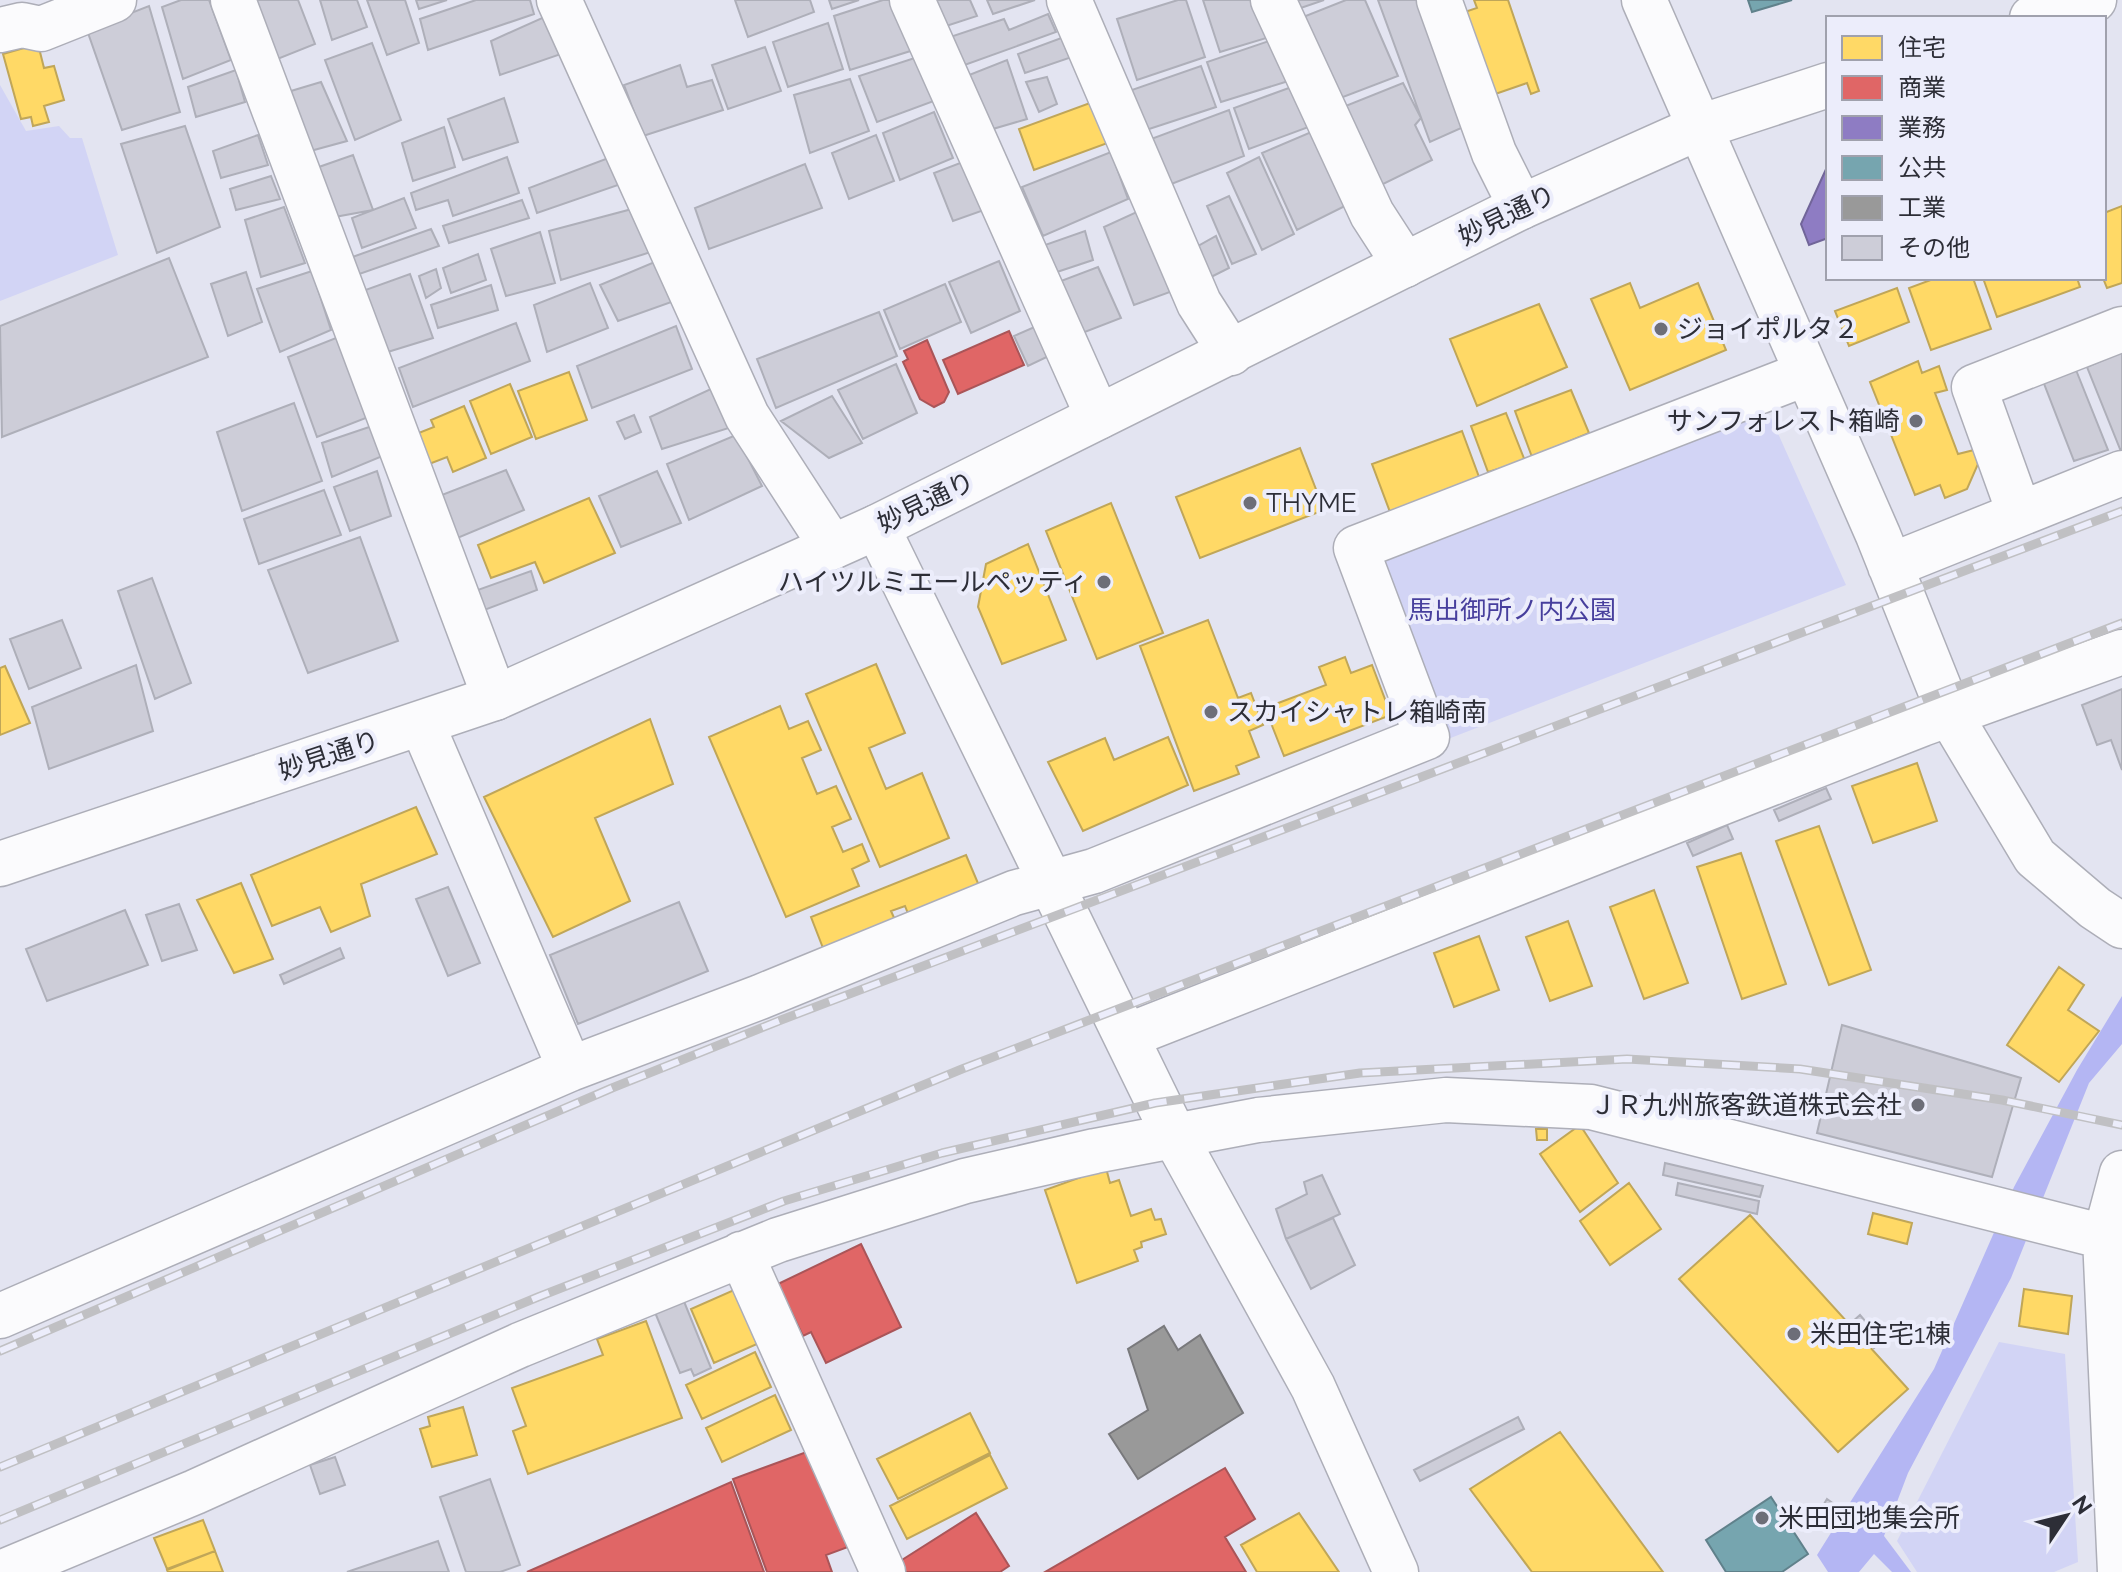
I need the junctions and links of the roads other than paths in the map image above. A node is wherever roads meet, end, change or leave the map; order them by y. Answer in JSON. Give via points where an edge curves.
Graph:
{"nodes":[{"id":1,"x":114,"y":0,"type":"edge"},
{"id":2,"x":233,"y":0,"type":"edge"},
{"id":3,"x":559,"y":0,"type":"edge"},
{"id":4,"x":912,"y":0,"type":"edge"},
{"id":5,"x":1069,"y":0,"type":"edge"},
{"id":6,"x":1273,"y":0,"type":"edge"},
{"id":7,"x":1439,"y":0,"type":"edge"},
{"id":8,"x":1644,"y":0,"type":"edge"},
{"id":9,"x":2094,"y":0,"type":"edge"},
{"id":10,"x":2039,"y":16,"type":"edge"},
{"id":11,"x":13,"y":18,"type":"edge"},
{"id":12,"x":1826,"y":86,"type":"edge"},
{"id":13,"x":1700,"y":127,"type":"junction"},
{"id":14,"x":1521,"y":207,"type":"junction"},
{"id":15,"x":1405,"y":265,"type":"junction"},
{"id":16,"x":2122,"y":329,"type":"edge"},
{"id":17,"x":1231,"y":353,"type":"junction"},
{"id":18,"x":1807,"y":373,"type":"junction"},
{"id":19,"x":1098,"y":417,"type":"junction"},
{"id":20,"x":2122,"y":473,"type":"edge"},
{"id":21,"x":2019,"y":512,"type":"junction"},
{"id":22,"x":877,"y":527,"type":"junction"},
{"id":23,"x":832,"y":547,"type":"junction"},
{"id":24,"x":1890,"y":566,"type":"junction"},
{"id":25,"x":2122,"y":652,"type":"edge"},
{"id":26,"x":495,"y":698,"type":"junction"},
{"id":27,"x":1950,"y":715,"type":"junction"},
{"id":28,"x":422,"y":724,"type":"junction"},
{"id":29,"x":0,"y":864,"type":"edge"},
{"id":30,"x":1053,"y":883,"type":"junction"},
{"id":31,"x":2122,"y":926,"type":"edge"},
{"id":32,"x":1127,"y":1036,"type":"junction"},
{"id":33,"x":570,"y":1069,"type":"junction"},
{"id":34,"x":1174,"y":1135,"type":"junction"},
{"id":35,"x":2122,"y":1173,"type":"edge"},
{"id":36,"x":2105,"y":1237,"type":"junction"},
{"id":37,"x":741,"y":1254,"type":"junction"},
{"id":38,"x":0,"y":1316,"type":"edge"},
{"id":39,"x":3,"y":1572,"type":"edge"},
{"id":40,"x":883,"y":1572,"type":"edge"},
{"id":41,"x":1396,"y":1572,"type":"edge"},
{"id":42,"x":2120,"y":1572,"type":"edge"}],
"edges":[{"from":1,"to":11,"type":"street","via":[[41,29]]},
{"from":2,"to":26,"type":"street"},
{"from":3,"to":23,"type":"street","via":[[747,416]]},
{"from":4,"to":19,"type":"street"},
{"from":5,"to":17,"type":"street","via":[[1199,303]]},
{"from":6,"to":15,"type":"street","via":[[1372,214]]},
{"from":7,"to":14,"type":"street","via":[[1494,153]]},
{"from":8,"to":13,"type":"street"},
{"from":9,"to":10,"type":"street"},
{"from":12,"to":13,"type":"street","name":"妙見通り"},
{"from":13,"to":14,"type":"street","name":"妙見通り"},
{"from":13,"to":18,"type":"street"},
{"from":14,"to":15,"type":"street","name":"妙見通り"},
{"from":15,"to":17,"type":"street","name":"妙見通り"},
{"from":16,"to":21,"type":"street","via":[[1974,387]]},
{"from":17,"to":19,"type":"street","name":"妙見通り"},
{"from":18,"to":24,"type":"street"},
{"from":18,"to":30,"type":"street","via":[[1356,548],[1427,737]]},
{"from":19,"to":22,"type":"street","name":"妙見通り"},
{"from":20,"to":21,"type":"street"},
{"from":21,"to":24,"type":"street"},
{"from":22,"to":23,"type":"street","name":"妙見通り"},
{"from":22,"to":30,"type":"street"},
{"from":23,"to":26,"type":"street","name":"妙見通り"},
{"from":24,"to":27,"type":"street"},
{"from":25,"to":27,"type":"street"},
{"from":26,"to":28,"type":"street","name":"妙見通り"},
{"from":27,"to":31,"type":"street","via":[[2035,857]]},
{"from":27,"to":32,"type":"street"},
{"from":28,"to":29,"type":"street","name":"妙見通り"},
{"from":28,"to":33,"type":"street"},
{"from":30,"to":32,"type":"street"},
{"from":30,"to":33,"type":"street","via":[[1014,893]]},
{"from":32,"to":34,"type":"street"},
{"from":33,"to":38,"type":"street"},
{"from":34,"to":36,"type":"street","via":[[1258,1120],[1446,1100],[1591,1107]]},
{"from":34,"to":37,"type":"street","via":[[965,1181]]},
{"from":34,"to":41,"type":"street","via":[[1313,1387]]},
{"from":35,"to":36,"type":"street"},
{"from":36,"to":42,"type":"street"},
{"from":37,"to":39,"type":"street"},
{"from":37,"to":40,"type":"street"}]}
